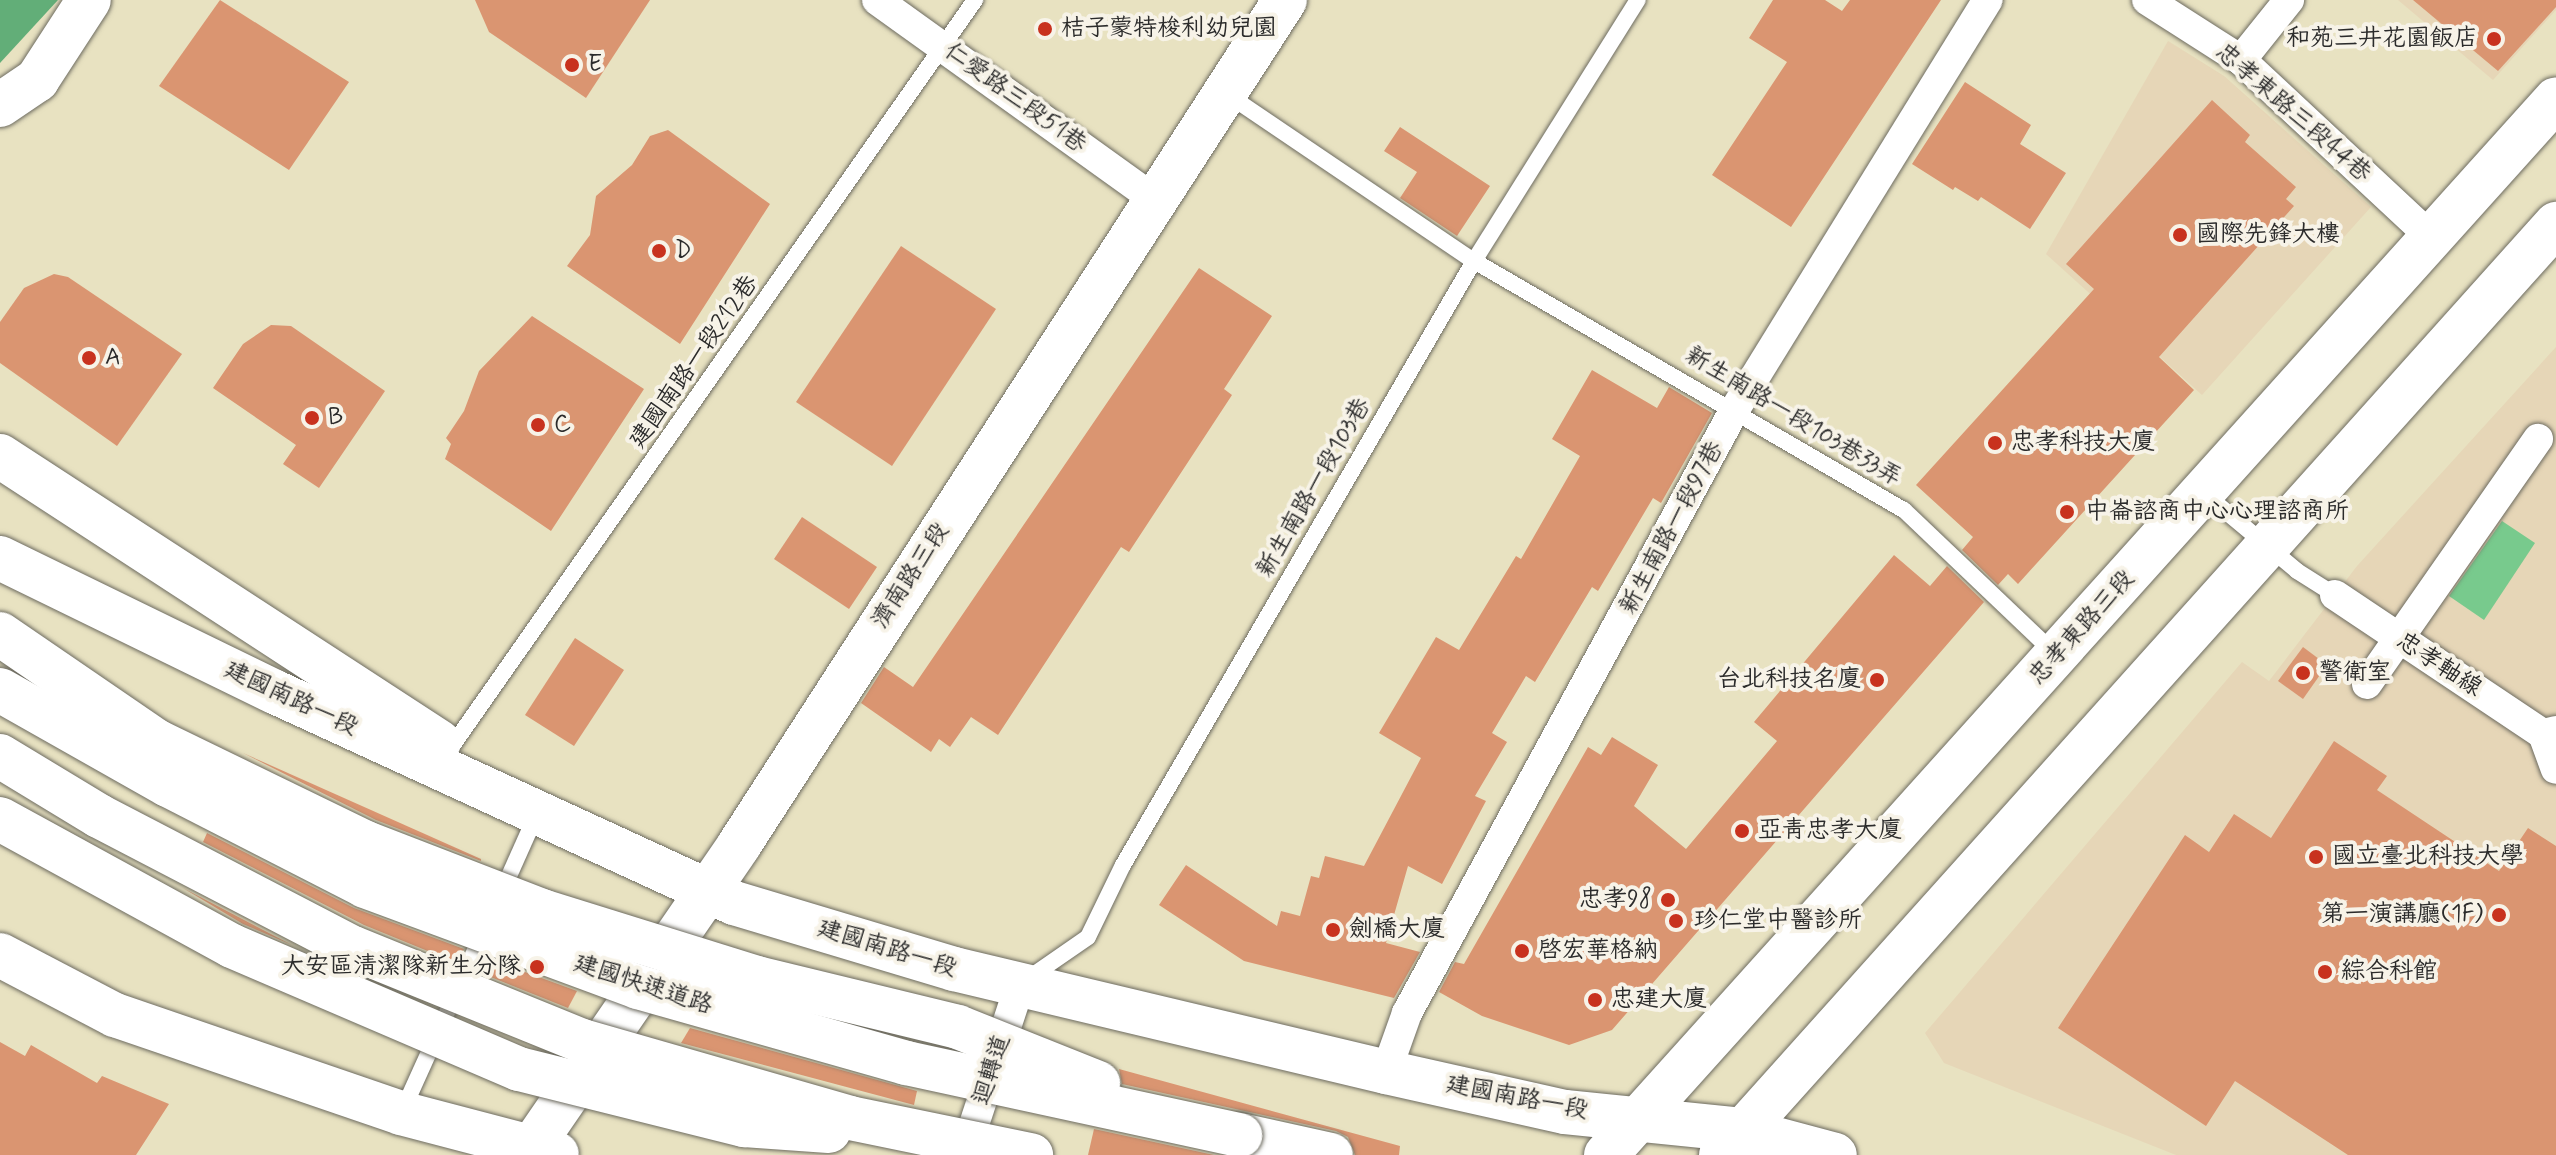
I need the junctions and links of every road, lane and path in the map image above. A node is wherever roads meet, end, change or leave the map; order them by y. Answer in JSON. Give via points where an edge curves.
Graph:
{"nodes":[{"id":1,"x":89,"y":0,"type":"edge"},
{"id":2,"x":877,"y":0,"type":"edge"},
{"id":3,"x":975,"y":0,"type":"edge"},
{"id":4,"x":1285,"y":0,"type":"edge"},
{"id":5,"x":1638,"y":0,"type":"edge"},
{"id":6,"x":1988,"y":0,"type":"edge"},
{"id":7,"x":2147,"y":0,"type":"edge"},
{"id":8,"x":2289,"y":0,"type":"edge"},
{"id":9,"x":944,"y":47,"type":"junction"},
{"id":10,"x":2241,"y":60,"type":"junction"},
{"id":11,"x":37,"y":80,"type":"junction"},
{"id":12,"x":1224,"y":92,"type":"junction"},
{"id":13,"x":2556,"y":99,"type":"edge"},
{"id":14,"x":0,"y":105,"type":"edge"},
{"id":15,"x":0,"y":139,"type":"edge"},
{"id":16,"x":1153,"y":198,"type":"junction"},
{"id":17,"x":2556,"y":224,"type":"edge"},
{"id":18,"x":2431,"y":237,"type":"junction"},
{"id":19,"x":1474,"y":261,"type":"junction"},
{"id":20,"x":1735,"y":409,"type":"junction"},
{"id":21,"x":2538,"y":439,"type":"dead end"},
{"id":22,"x":0,"y":456,"type":"edge"},
{"id":23,"x":2204,"y":493,"type":"junction"},
{"id":24,"x":2266,"y":545,"type":"junction"},
{"id":25,"x":0,"y":558,"type":"edge"},
{"id":26,"x":2335,"y":595,"type":"joint"},
{"id":27,"x":0,"y":634,"type":"edge"},
{"id":28,"x":2398,"y":638,"type":"junction"},
{"id":29,"x":2057,"y":656,"type":"junction"},
{"id":30,"x":2367,"y":684,"type":"dead end"},
{"id":31,"x":0,"y":690,"type":"edge"},
{"id":32,"x":2550,"y":732,"type":"edge"},
{"id":33,"x":450,"y":749,"type":"junction"},
{"id":34,"x":0,"y":756,"type":"edge"},
{"id":35,"x":2556,"y":769,"type":"edge"},
{"id":36,"x":499,"y":793,"type":"junction"},
{"id":37,"x":538,"y":811,"type":"junction"},
{"id":38,"x":0,"y":819,"type":"edge"},
{"id":39,"x":708,"y":892,"type":"junction"},
{"id":40,"x":0,"y":955,"type":"edge"},
{"id":41,"x":1020,"y":985,"type":"junction"},
{"id":42,"x":1386,"y":1072,"type":"junction"},
{"id":43,"x":401,"y":1113,"type":"junction"},
{"id":44,"x":1639,"y":1116,"type":"junction"},
{"id":45,"x":1212,"y":1128,"type":"junction"},
{"id":46,"x":1732,"y":1143,"type":"edge"},
{"id":47,"x":965,"y":1148,"type":"edge"},
{"id":48,"x":538,"y":1153,"type":"edge"},
{"id":49,"x":1031,"y":1155,"type":"edge"},
{"id":50,"x":1331,"y":1155,"type":"edge"},
{"id":51,"x":1606,"y":1155,"type":"edge"},
{"id":52,"x":1835,"y":1155,"type":"edge"}],
"edges":[{"from":1,"to":11,"type":"main road"},
{"from":2,"to":9,"type":"street","name":"仁愛路三段51巷"},
{"from":3,"to":9,"type":"lane","name":"建國南路一段212巷"},
{"from":4,"to":12,"type":"main road","name":"濟南路三段"},
{"from":5,"to":19,"type":"lane","name":"新生南路一段103巷"},
{"from":6,"to":20,"type":"street","name":"新生南路一段97巷"},
{"from":7,"to":10,"type":"street","name":"忠孝東路三段44巷"},
{"from":8,"to":10,"type":"street"},
{"from":9,"to":16,"type":"street","name":"仁愛路三段51巷"},
{"from":9,"to":33,"type":"lane","name":"建國南路一段212巷"},
{"from":10,"to":18,"type":"street","name":"忠孝東路三段44巷"},
{"from":11,"to":14,"type":"main road"},
{"from":11,"to":15,"type":"main road"},
{"from":12,"to":16,"type":"main road","name":"濟南路三段"},
{"from":12,"to":19,"type":"lane","name":"新生南路一段103巷33弄"},
{"from":13,"to":18,"type":"main road","name":"忠孝東路三段"},
{"from":16,"to":39,"type":"main road","name":"濟南路三段"},
{"from":17,"to":24,"type":"main road"},
{"from":18,"to":23,"type":"main road","name":"忠孝東路三段"},
{"from":19,"to":20,"type":"lane","name":"新生南路一段103巷33弄"},
{"from":19,"to":41,"type":"lane","name":"新生南路一段103巷","via":[[1123,865],[1088,937]]},
{"from":20,"to":29,"type":"lane","name":"新生南路一段103巷33弄","via":[[1904,510]]},
{"from":20,"to":42,"type":"street","name":"新生南路一段97巷","via":[[1407,1013]]},
{"from":21,"to":28,"type":"street"},
{"from":22,"to":33,"type":"main road"},
{"from":23,"to":24,"type":"lane"},
{"from":23,"to":29,"type":"main road","name":"忠孝東路三段"},
{"from":24,"to":26,"type":"lane"},
{"from":24,"to":46,"type":"main road"},
{"from":25,"to":36,"type":"main road","name":"建國南路一段","via":[[275,692]]},
{"from":26,"to":28,"type":"street","name":"忠孝軸線"},
{"from":27,"to":45,"type":"main road","bridge":true,"via":[[158,742],[366,843],[542,911],[728,970],[958,1027]]},
{"from":28,"to":30,"type":"street"},
{"from":28,"to":32,"type":"street","name":"忠孝軸線"},
{"from":29,"to":44,"type":"main road","name":"忠孝東路三段"},
{"from":31,"to":45,"type":"main road","name":"建國快速道路","bridge":true,"via":[[168,785],[365,886],[638,987],[906,1063]]},
{"from":32,"to":35,"type":"street","name":"忠孝軸線"},
{"from":33,"to":36,"type":"main road"},
{"from":34,"to":47,"type":"main road","bridge":true,"via":[[99,816],[353,948],[582,1041]]},
{"from":36,"to":37,"type":"main road","name":"建國南路一段"},
{"from":37,"to":39,"type":"main road","name":"建國南路一段"},
{"from":37,"to":43,"type":"lane"},
{"from":38,"to":47,"type":"main road","bridge":true,"via":[[232,946],[519,1069],[744,1125]]},
{"from":39,"to":41,"type":"main road","name":"建國南路一段"},
{"from":39,"to":48,"type":"main road","name":"濟南路三段"},
{"from":40,"to":43,"type":"main road","via":[[115,1015]]},
{"from":41,"to":42,"type":"main road","name":"建國南路一段"},
{"from":41,"to":47,"type":"street","name":"迴轉道"},
{"from":42,"to":44,"type":"main road","name":"建國南路一段","via":[[1565,1112]]},
{"from":43,"to":48,"type":"main road"},
{"from":44,"to":46,"type":"main road","name":"建國南路一段"},
{"from":44,"to":51,"type":"main road","name":"忠孝東路三段"},
{"from":45,"to":50,"type":"main road","name":"建國快速道路","bridge":true},
{"from":46,"to":52,"type":"main road","name":"建國南路一段"},
{"from":47,"to":49,"type":"main road","bridge":true}]}
